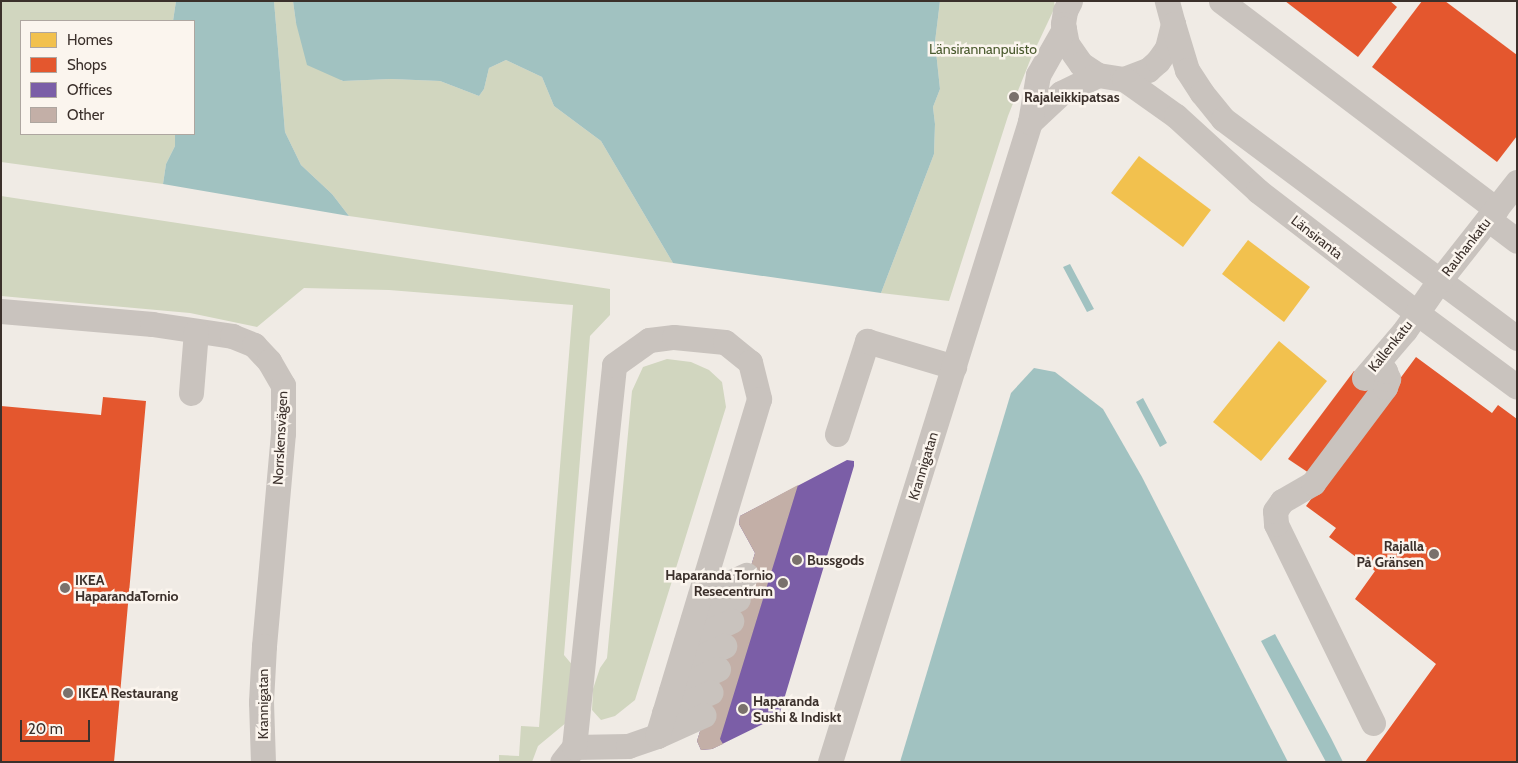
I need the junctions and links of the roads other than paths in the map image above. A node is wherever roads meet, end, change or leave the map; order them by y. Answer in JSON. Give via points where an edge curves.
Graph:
{"nodes":[{"id":1,"x":1222,"y":1,"type":"edge"},
{"id":2,"x":1066,"y":10,"type":"edge"},
{"id":3,"x":1170,"y":12,"type":"edge"},
{"id":4,"x":1098,"y":75,"type":"junction"},
{"id":5,"x":1124,"y":79,"type":"junction"},
{"id":6,"x":1030,"y":122,"type":"junction"},
{"id":7,"x":1517,"y":182,"type":"edge"},
{"id":8,"x":1492,"y":214,"type":"junction"},
{"id":9,"x":1517,"y":241,"type":"edge"},
{"id":10,"x":1439,"y":281,"type":"junction"},
{"id":11,"x":1,"y":311,"type":"edge"},
{"id":12,"x":1417,"y":314,"type":"junction"},
{"id":13,"x":196,"y":331,"type":"junction"},
{"id":14,"x":1517,"y":338,"type":"edge"},
{"id":15,"x":954,"y":367,"type":"junction"},
{"id":16,"x":1517,"y":387,"type":"edge"},
{"id":17,"x":191,"y":393,"type":"dead end"},
{"id":18,"x":837,"y":434,"type":"dead end"},
{"id":19,"x":746,"y":575,"type":"dead end"},
{"id":20,"x":696,"y":607,"type":"junction"},
{"id":21,"x":686,"y":642,"type":"junction"},
{"id":22,"x":264,"y":646,"type":"joint"},
{"id":23,"x":724,"y":646,"type":"dead end"},
{"id":24,"x":678,"y":667,"type":"junction"},
{"id":25,"x":668,"y":702,"type":"junction"},
{"id":26,"x":1373,"y":723,"type":"dead end"},
{"id":27,"x":657,"y":736,"type":"junction"},
{"id":28,"x":568,"y":754,"type":"edge"},
{"id":29,"x":263,"y":762,"type":"edge"},
{"id":30,"x":830,"y":762,"type":"edge"}],
"edges":[{"from":1,"to":8,"type":"street"},
{"from":2,"to":4,"type":"street","via":[[1067,44],[1080,64]]},
{"from":2,"to":6,"type":"street","name":"Krannigatan","via":[[1038,76]]},
{"from":3,"to":5,"type":"street","via":[[1167,48],[1148,70]]},
{"from":3,"to":10,"type":"street","via":[[1188,70],[1223,119]]},
{"from":4,"to":5,"type":"street"},
{"from":4,"to":6,"type":"street","via":[[1061,93]]},
{"from":5,"to":12,"type":"street","name":"Länsiranta","via":[[1176,116],[1258,191]]},
{"from":6,"to":15,"type":"street","name":"Krannigatan"},
{"from":7,"to":8,"type":"street","name":"Rauhankatu"},
{"from":8,"to":9,"type":"street"},
{"from":8,"to":10,"type":"street","name":"Rauhankatu"},
{"from":10,"to":12,"type":"street","name":"Rauhankatu"},
{"from":10,"to":14,"type":"street"},
{"from":11,"to":13,"type":"street","name":"Norrskensvägen"},
{"from":12,"to":16,"type":"street","name":"Länsiranta"},
{"from":12,"to":26,"type":"street","name":"Kallenkatu","via":[[1370,371],[1385,371],[1388,379],[1385,387],[1314,483],[1282,501],[1275,511],[1276,524]]},
{"from":13,"to":17,"type":"street"},
{"from":13,"to":22,"type":"street","name":"Norrskensvägen","via":[[232,336],[254,345],[269,360],[283,385],[283,433]]},
{"from":15,"to":18,"type":"street","via":[[867,341]]},
{"from":15,"to":30,"type":"street","name":"Krannigatan"},
{"from":19,"to":20,"type":"street"},
{"from":20,"to":21,"type":"street"},
{"from":20,"to":21,"type":"street","via":[[734,610]]},
{"from":20,"to":28,"type":"street","via":[[758,399],[750,362],[725,342],[674,337],[649,340],[614,365]]},
{"from":21,"to":24,"type":"street"},
{"from":22,"to":29,"type":"street","name":"Krannigatan","via":[[261,702]]},
{"from":23,"to":24,"type":"street"},
{"from":24,"to":25,"type":"street"},
{"from":25,"to":27,"type":"street"},
{"from":25,"to":27,"type":"street","via":[[711,692]]},
{"from":27,"to":28,"type":"street","via":[[628,746]]}]}
